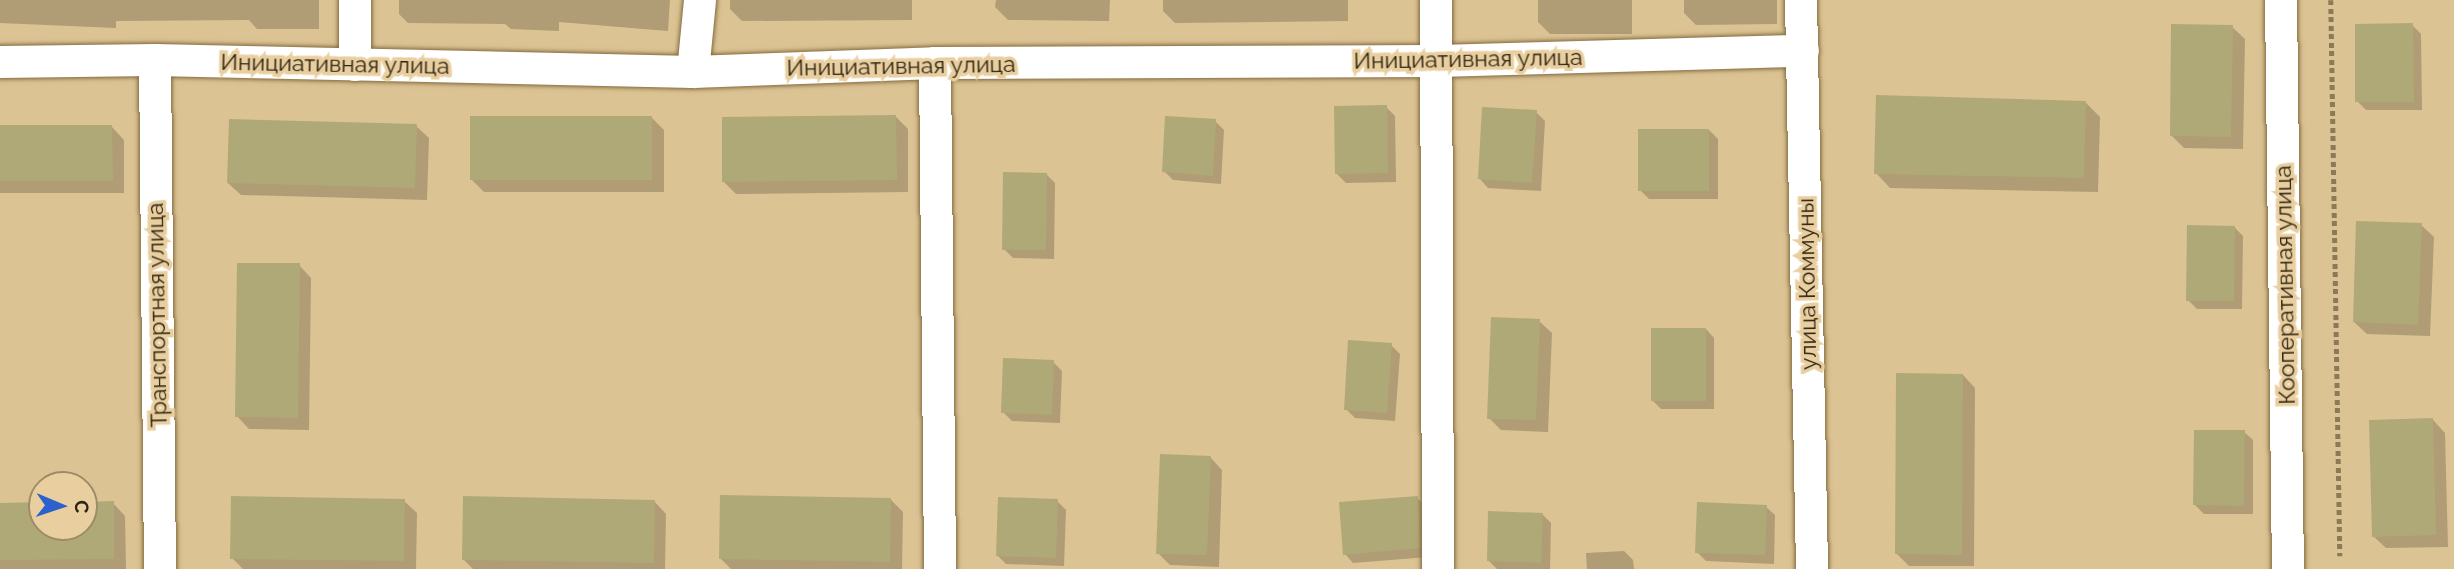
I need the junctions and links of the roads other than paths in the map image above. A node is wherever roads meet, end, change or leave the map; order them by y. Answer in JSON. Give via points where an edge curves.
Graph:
{"nodes":[{"id":1,"x":355,"y":0,"type":"edge"},
{"id":2,"x":700,"y":0,"type":"edge"},
{"id":3,"x":1436,"y":0,"type":"edge"},
{"id":4,"x":1801,"y":0,"type":"edge"},
{"id":5,"x":2281,"y":0,"type":"edge"},
{"id":6,"x":1803,"y":51,"type":"junction"},
{"id":7,"x":155,"y":60,"type":"junction"},
{"id":8,"x":1437,"y":61,"type":"junction"},
{"id":9,"x":0,"y":62,"type":"edge"},
{"id":10,"x":935,"y":63,"type":"junction"},
{"id":11,"x":355,"y":65,"type":"junction"},
{"id":12,"x":694,"y":72,"type":"junction"},
{"id":13,"x":160,"y":569,"type":"edge"},
{"id":14,"x":940,"y":569,"type":"edge"},
{"id":15,"x":1438,"y":569,"type":"edge"},
{"id":16,"x":1812,"y":569,"type":"edge"},
{"id":17,"x":2288,"y":569,"type":"edge"}],
"edges":[{"from":1,"to":11,"type":"street"},
{"from":2,"to":12,"type":"street"},
{"from":3,"to":8,"type":"street"},
{"from":4,"to":6,"type":"street","name":"улица Коммуны"},
{"from":5,"to":17,"type":"street","name":"Кооперативная улица"},
{"from":6,"to":8,"type":"street","name":"Инициативная улица"},
{"from":6,"to":16,"type":"street","name":"улица Коммуны"},
{"from":7,"to":9,"type":"street","name":"Инициативная улица"},
{"from":7,"to":11,"type":"street","name":"Инициативная улица"},
{"from":7,"to":13,"type":"street","name":"Транспортная улица"},
{"from":8,"to":10,"type":"street","name":"Инициативная улица"},
{"from":8,"to":15,"type":"street"},
{"from":10,"to":12,"type":"street","name":"Инициативная улица"},
{"from":10,"to":14,"type":"street"},
{"from":11,"to":12,"type":"street","name":"Инициативная улица"}]}
